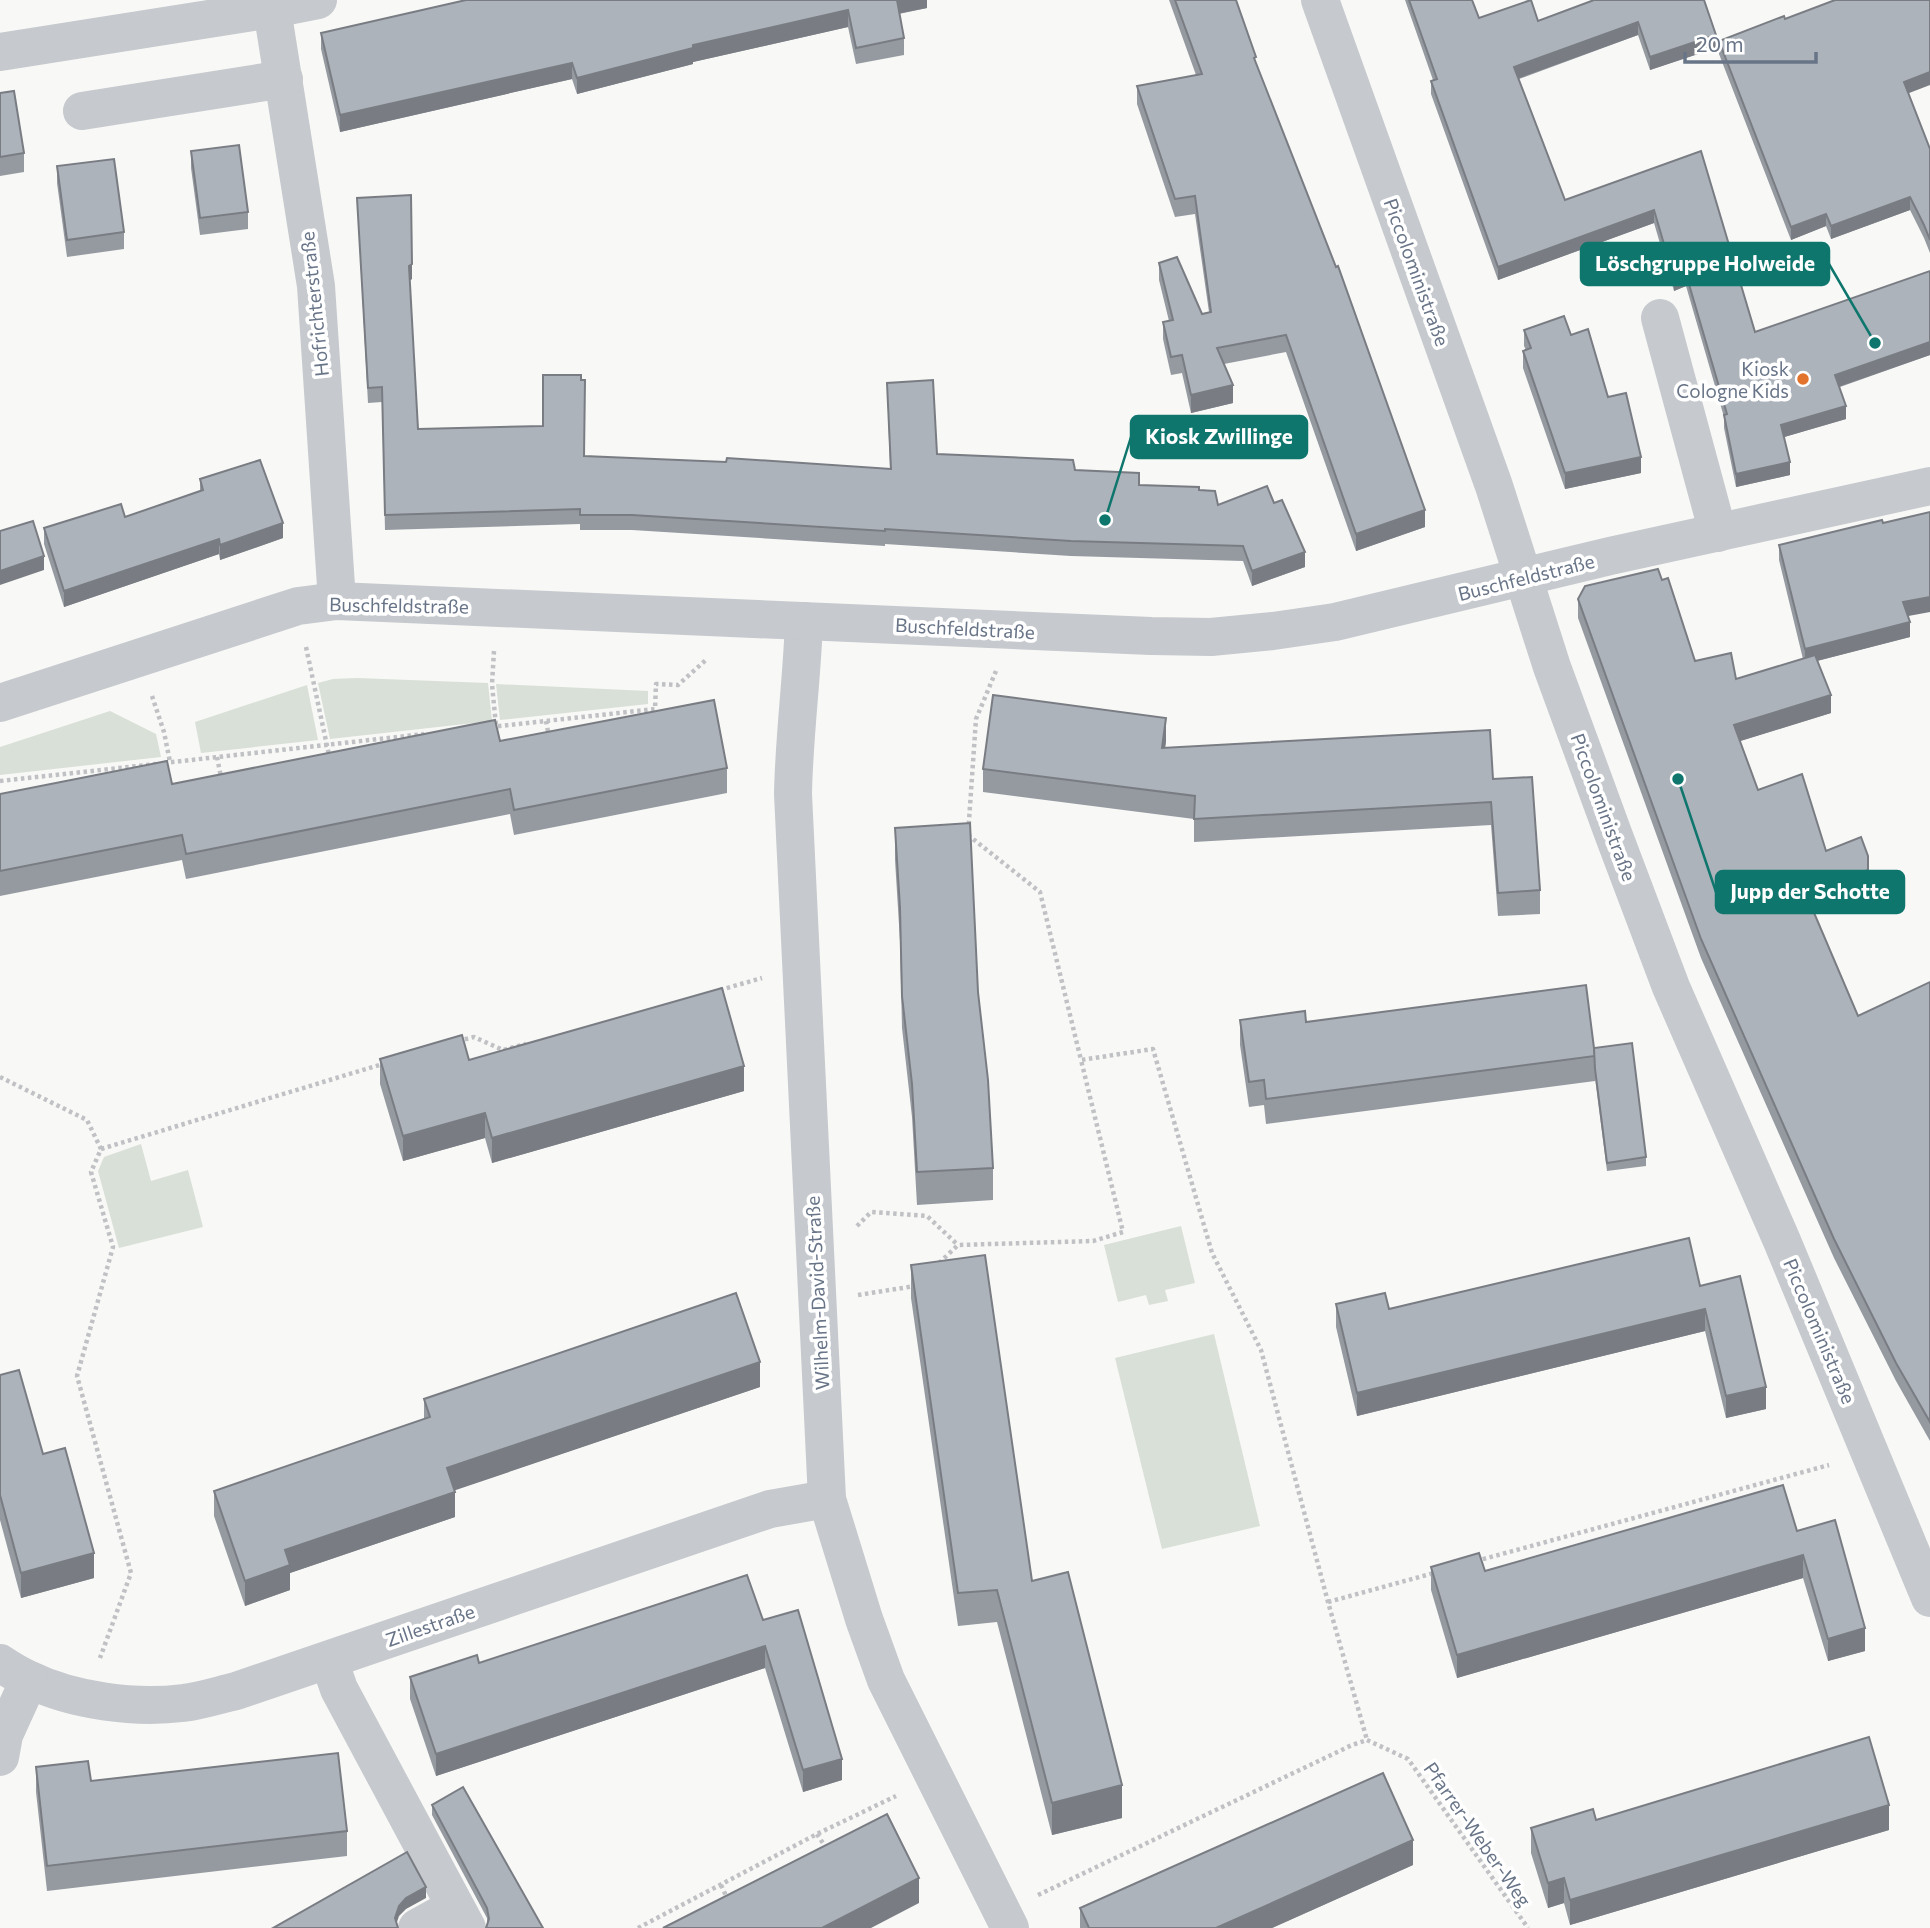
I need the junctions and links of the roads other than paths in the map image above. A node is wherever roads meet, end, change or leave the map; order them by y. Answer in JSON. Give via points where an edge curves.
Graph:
{"nodes":[{"id":1,"x":318,"y":0,"type":"edge"},
{"id":2,"x":1320,"y":0,"type":"edge"},
{"id":3,"x":272,"y":9,"type":"junction"},
{"id":4,"x":0,"y":52,"type":"edge"},
{"id":5,"x":284,"y":79,"type":"junction"},
{"id":6,"x":82,"y":111,"type":"dead end"},
{"id":7,"x":1660,"y":318,"type":"dead end"},
{"id":8,"x":1930,"y":486,"type":"edge"},
{"id":9,"x":1718,"y":533,"type":"junction"},
{"id":10,"x":1523,"y":578,"type":"junction"},
{"id":11,"x":337,"y":601,"type":"junction"},
{"id":12,"x":804,"y":621,"type":"junction"},
{"id":13,"x":0,"y":703,"type":"edge"},
{"id":14,"x":827,"y":1499,"type":"junction"},
{"id":15,"x":1930,"y":1598,"type":"edge"},
{"id":16,"x":329,"y":1660,"type":"junction"},
{"id":17,"x":15,"y":1672,"type":"edge"},
{"id":18,"x":0,"y":1757,"type":"edge"},
{"id":19,"x":461,"y":1917,"type":"edge"},
{"id":20,"x":1007,"y":1921,"type":"edge"},
{"id":21,"x":417,"y":1928,"type":"edge"}],
"edges":[{"from":1,"to":3,"type":"street"},
{"from":2,"to":10,"type":"street","name":"Piccoloministraße"},
{"from":3,"to":4,"type":"street"},
{"from":3,"to":5,"type":"street","name":"Hofrichterstraße"},
{"from":5,"to":6,"type":"street"},
{"from":5,"to":11,"type":"street","name":"Hofrichterstraße","via":[[316,286]]},
{"from":7,"to":9,"type":"street"},
{"from":8,"to":9,"type":"street","name":"Buschfeldstraße"},
{"from":9,"to":10,"type":"street","name":"Buschfeldstraße"},
{"from":10,"to":12,"type":"street","name":"Buschfeldstraße","via":[[1335,622],[1211,637]]},
{"from":10,"to":15,"type":"street","name":"Piccoloministraße","via":[[1671,988]]},
{"from":11,"to":12,"type":"street","name":"Buschfeldstraße"},
{"from":11,"to":13,"type":"street","name":"Buschfeldstraße","via":[[298,606]]},
{"from":12,"to":14,"type":"street","name":"Wilhelm-David-Straße","via":[[793,794]]},
{"from":14,"to":16,"type":"street","name":"Zillestraße","via":[[770,1509]]},
{"from":14,"to":20,"type":"street","name":"Wilhelm-David-Straße","via":[[886,1679]]},
{"from":16,"to":17,"type":"street","name":"Zillestraße","via":[[183,1703],[91,1699]]},
{"from":16,"to":19,"type":"street","via":[[339,1689]]},
{"from":17,"to":18,"type":"street","name":"Zillestraße"},
{"from":19,"to":21,"type":"street"}]}
